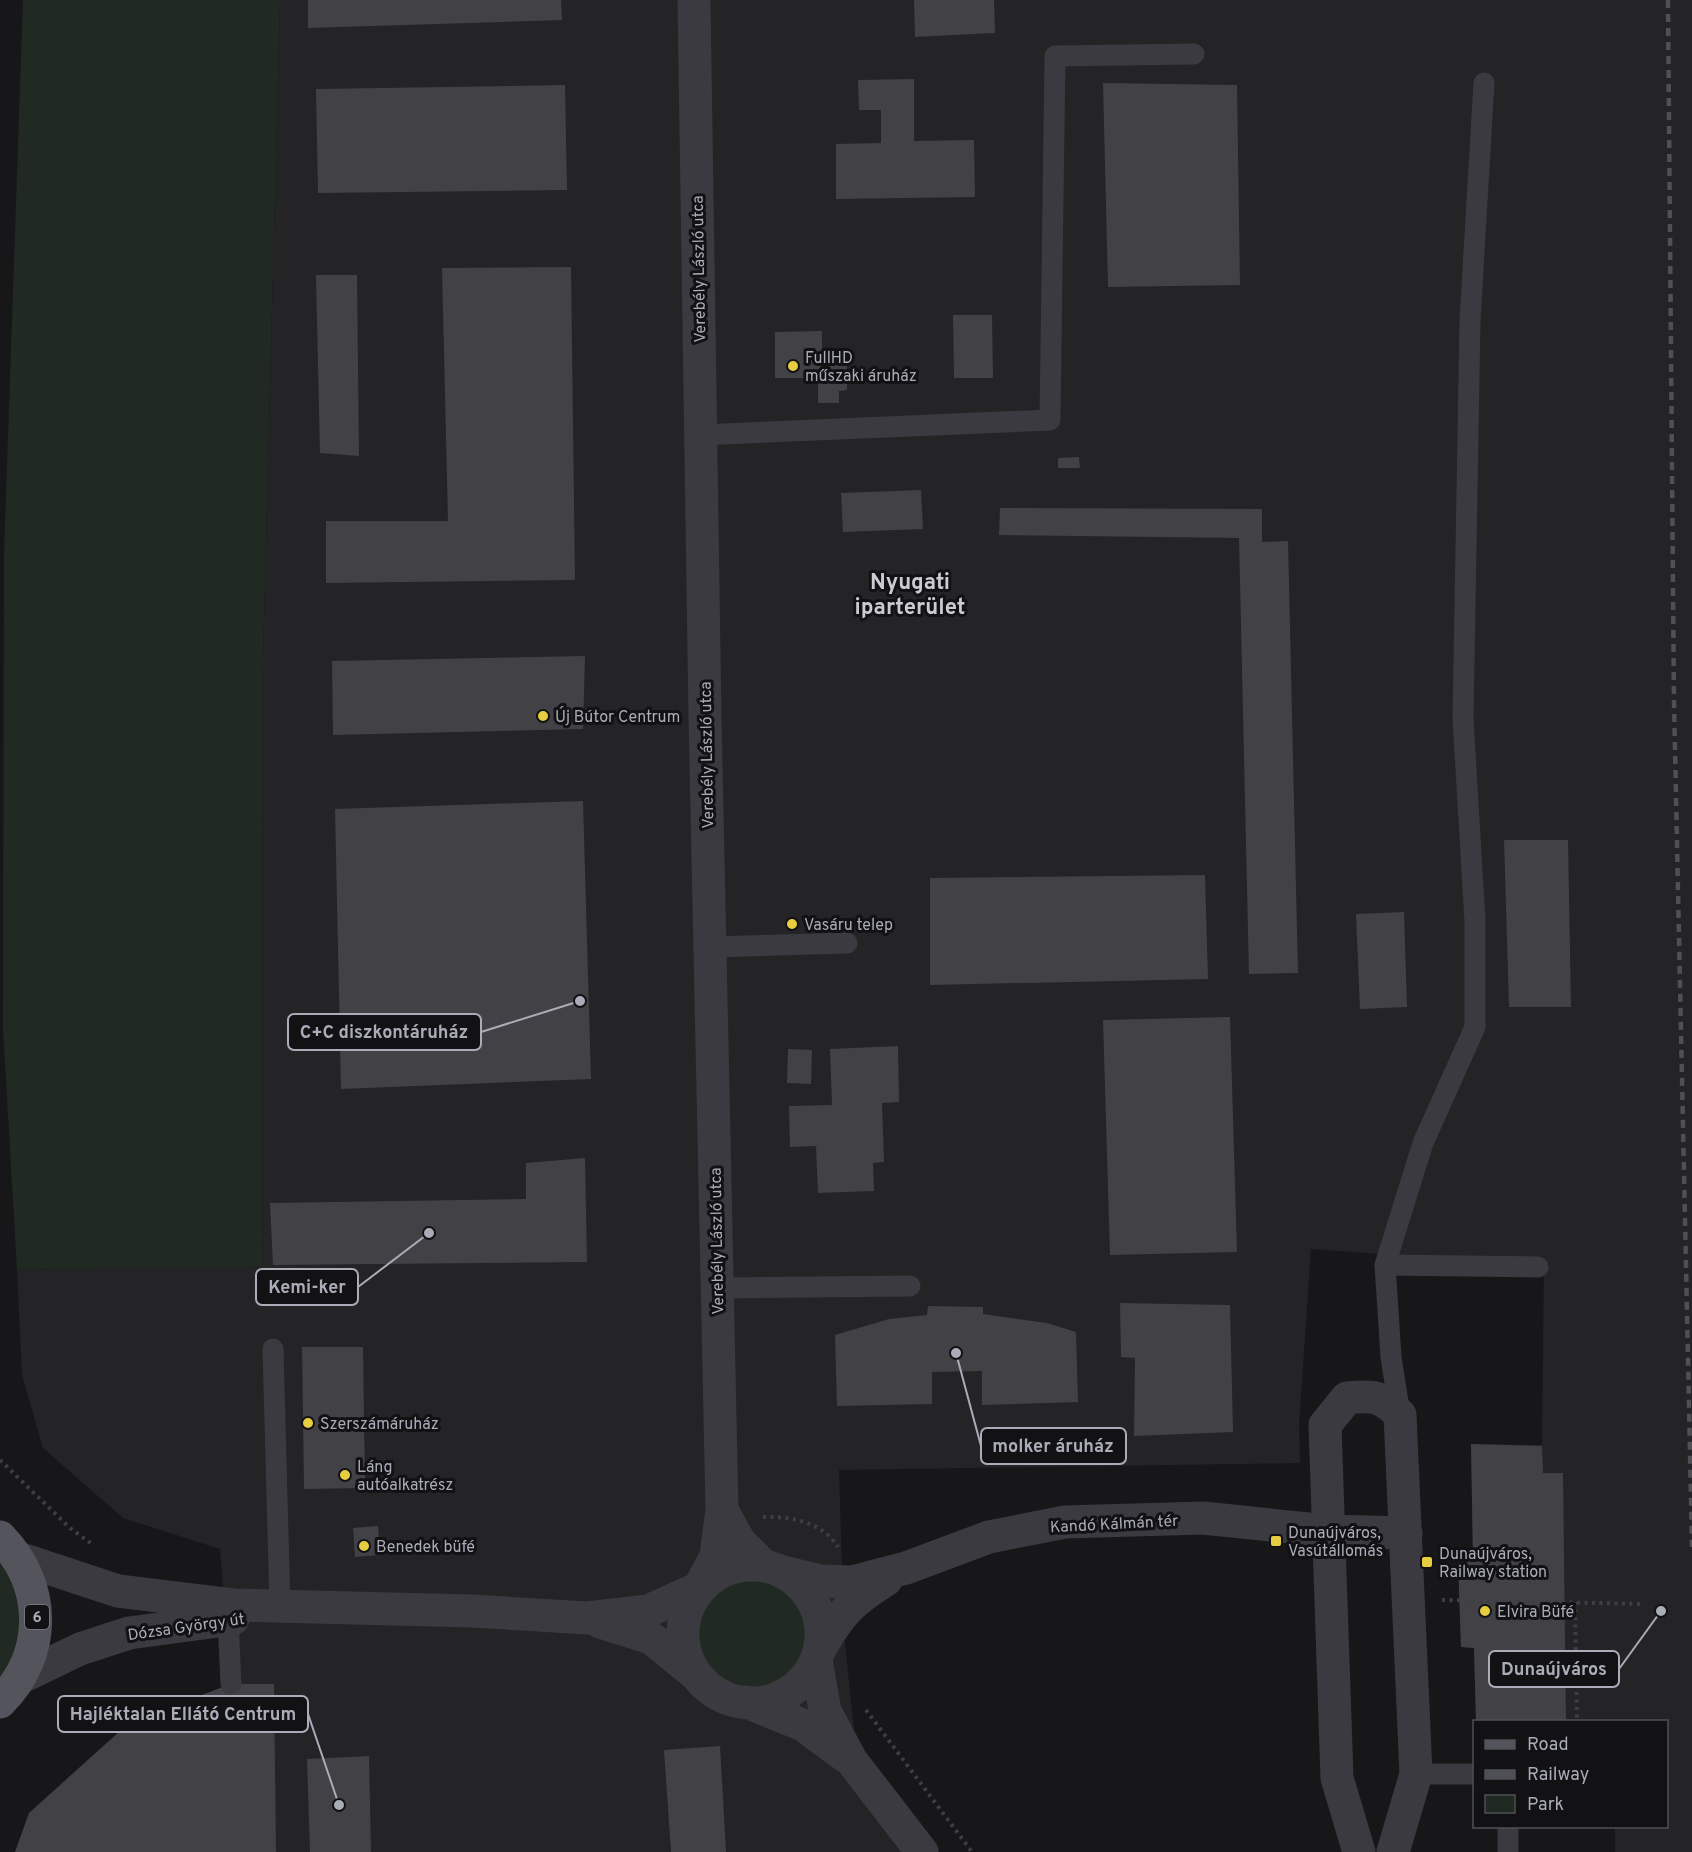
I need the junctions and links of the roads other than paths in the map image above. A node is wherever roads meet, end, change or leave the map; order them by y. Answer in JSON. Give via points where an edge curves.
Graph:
{"nodes":[{"id":1,"x":694,"y":0,"type":"edge"},
{"id":2,"x":1194,"y":54,"type":"dead end"},
{"id":3,"x":1484,"y":83,"type":"dead end"},
{"id":4,"x":700,"y":435,"type":"junction"},
{"id":5,"x":848,"y":943,"type":"dead end"},
{"id":6,"x":710,"y":947,"type":"junction"},
{"id":7,"x":1385,"y":1265,"type":"junction"},
{"id":8,"x":1538,"y":1267,"type":"dead end"},
{"id":9,"x":910,"y":1286,"type":"dead end"},
{"id":10,"x":717,"y":1288,"type":"junction"},
{"id":11,"x":273,"y":1349,"type":"dead end"},
{"id":12,"x":1400,"y":1415,"type":"junction"},
{"id":13,"x":724,"y":1514,"type":"junction"},
{"id":14,"x":1328,"y":1531,"type":"junction"},
{"id":15,"x":1406,"y":1533,"type":"junction"},
{"id":16,"x":9,"y":1547,"type":"edge"},
{"id":17,"x":772,"y":1568,"type":"junction"},
{"id":18,"x":906,"y":1568,"type":"junction"},
{"id":19,"x":699,"y":1588,"type":"junction"},
{"id":20,"x":280,"y":1607,"type":"junction"},
{"id":21,"x":323,"y":1609,"type":"junction"},
{"id":22,"x":587,"y":1618,"type":"junction"},
{"id":23,"x":228,"y":1620,"type":"junction"},
{"id":24,"x":818,"y":1655,"type":"junction"},
{"id":25,"x":694,"y":1673,"type":"junction"},
{"id":26,"x":231,"y":1684,"type":"dead end"},
{"id":27,"x":10,"y":1690,"type":"edge"},
{"id":28,"x":745,"y":1702,"type":"junction"},
{"id":29,"x":852,"y":1760,"type":"junction"},
{"id":30,"x":1416,"y":1774,"type":"junction"},
{"id":31,"x":1473,"y":1774,"type":"edge"},
{"id":32,"x":1508,"y":1828,"type":"edge"},
{"id":33,"x":922,"y":1852,"type":"edge"},
{"id":34,"x":1359,"y":1852,"type":"edge"},
{"id":35,"x":1393,"y":1852,"type":"edge"},
{"id":36,"x":1508,"y":1852,"type":"edge"}],
"edges":[{"from":1,"to":4,"type":"street","name":"Verebély László utca"},
{"from":2,"to":4,"type":"lane","via":[[1055,56],[1050,420]]},
{"from":3,"to":7,"type":"lane","via":[[1470,320],[1463,719],[1475,921],[1475,1027],[1423,1143]]},
{"from":4,"to":6,"type":"street","name":"Verebély László utca"},
{"from":5,"to":6,"type":"lane"},
{"from":6,"to":10,"type":"street","name":"Verebély László utca"},
{"from":7,"to":8,"type":"lane"},
{"from":7,"to":12,"type":"lane","via":[[1390,1357]]},
{"from":9,"to":10,"type":"lane"},
{"from":10,"to":13,"type":"street","name":"Verebély László utca"},
{"from":11,"to":20,"type":"lane"},
{"from":12,"to":14,"type":"street","via":[[1387,1401],[1369,1396],[1347,1398],[1324,1425]]},
{"from":12,"to":15,"type":"street"},
{"from":13,"to":17,"type":"street","name":"Verebély László utca","via":[[739,1541]]},
{"from":13,"to":19,"type":"street","name":"Verebély László utca","via":[[716,1556]]},
{"from":14,"to":15,"type":"street","name":"Kandó Kálmán tér"},
{"from":14,"to":18,"type":"street","name":"Kandó Kálmán tér","via":[[1203,1518],[1065,1522],[989,1537]]},
{"from":14,"to":34,"type":"street","via":[[1337,1778]]},
{"from":15,"to":30,"type":"street"},
{"from":16,"to":20,"type":"street","name":"Dózsa György út","via":[[118,1591],[180,1601]]},
{"from":16,"to":27,"type":"main road","number":"6","via":[[27,1573],[36,1608],[34,1644]]},
{"from":17,"to":18,"type":"street","name":"Kandó Kálmán tér","via":[[820,1581],[852,1582]]},
{"from":17,"to":19,"type":"street","via":[[739,1565],[717,1574]]},
{"from":17,"to":24,"type":"street","via":[[802,1586],[815,1604],[821,1626]]},
{"from":18,"to":24,"type":"street","name":"Kandó Kálmán tér","via":[[860,1596],[837,1617]]},
{"from":19,"to":22,"type":"street","name":"Dózsa György út","via":[[648,1611]]},
{"from":19,"to":25,"type":"street","via":[[687,1608],[682,1630],[685,1653]]},
{"from":20,"to":21,"type":"street","name":"Dózsa György út"},
{"from":21,"to":22,"type":"street","name":"Dózsa György út","via":[[472,1611]]},
{"from":21,"to":23,"type":"street","name":"Dózsa György út"},
{"from":22,"to":25,"type":"street","name":"Dózsa György út","via":[[651,1638]]},
{"from":23,"to":26,"type":"lane"},
{"from":23,"to":27,"type":"street","name":"Dózsa György út","via":[[129,1633],[80,1649]]},
{"from":24,"to":28,"type":"street","via":[[812,1671],[796,1688],[776,1699]]},
{"from":24,"to":29,"type":"street","via":[[825,1711]]},
{"from":25,"to":28,"type":"street","via":[[711,1689],[731,1700]]},
{"from":28,"to":29,"type":"street","via":[[803,1725]]},
{"from":29,"to":33,"type":"street"},
{"from":30,"to":31,"type":"lane"},
{"from":30,"to":35,"type":"street"},
{"from":32,"to":36,"type":"lane"}]}
